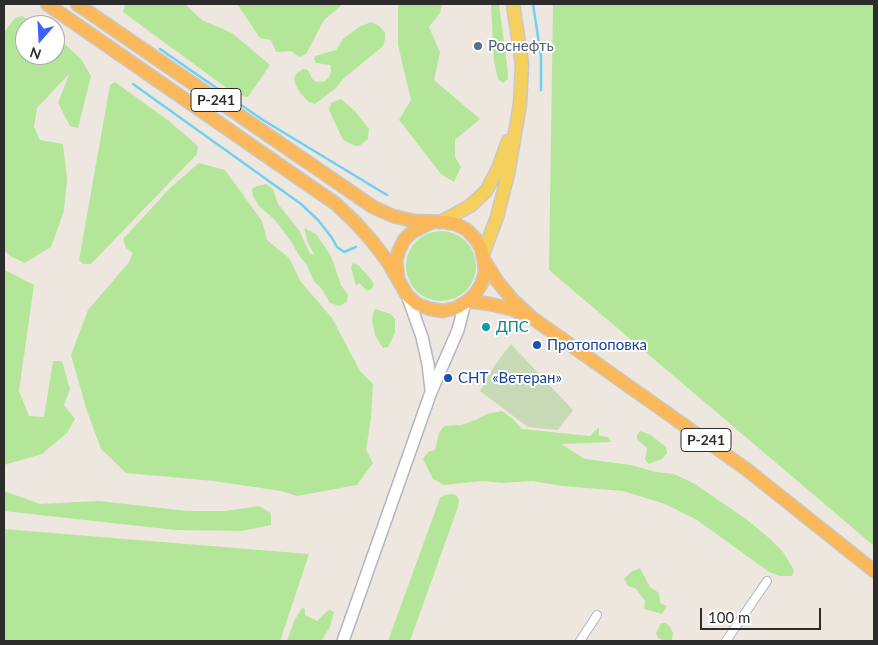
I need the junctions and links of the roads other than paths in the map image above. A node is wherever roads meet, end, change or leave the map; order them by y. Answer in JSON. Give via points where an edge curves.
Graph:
{"nodes":[{"id":1,"x":47,"y":4,"type":"edge"},
{"id":2,"x":77,"y":4,"type":"edge"},
{"id":3,"x":514,"y":4,"type":"edge"},
{"id":4,"x":519,"y":118,"type":"junction"},
{"id":5,"x":437,"y":222,"type":"junction"},
{"id":6,"x":484,"y":257,"type":"junction"},
{"id":7,"x":400,"y":284,"type":"junction"},
{"id":8,"x":407,"y":295,"type":"junction"},
{"id":9,"x":466,"y":302,"type":"junction"},
{"id":10,"x":531,"y":317,"type":"junction"},
{"id":11,"x":431,"y":392,"type":"junction"},
{"id":12,"x":874,"y":571,"type":"edge"},
{"id":13,"x":767,"y":581,"type":"dead end"},
{"id":14,"x":597,"y":615,"type":"dead end"},
{"id":15,"x":343,"y":641,"type":"edge"},
{"id":16,"x":580,"y":641,"type":"edge"},
{"id":17,"x":726,"y":641,"type":"edge"}],
"edges":[{"from":1,"to":7,"type":"highway","number":"Р-241","via":[[336,204],[372,241]]},
{"from":2,"to":5,"type":"highway","number":"Р-241","via":[[373,208],[414,221]]},
{"from":3,"to":4,"type":"main road","via":[[522,64]]},
{"from":4,"to":5,"type":"main road","via":[[486,191],[470,206]]},
{"from":4,"to":6,"type":"main road","via":[[497,217]]},
{"from":5,"to":6,"type":"highway","number":"Р-241","via":[[456,224],[467,230],[475,238]]},
{"from":5,"to":7,"type":"highway","via":[[422,226],[404,240],[396,261]]},
{"from":6,"to":9,"type":"highway","via":[[482,283]]},
{"from":6,"to":10,"type":"highway","number":"Р-241","via":[[497,281]]},
{"from":7,"to":8,"type":"highway","number":"Р-241"},
{"from":8,"to":9,"type":"highway","number":"Р-241","via":[[430,309],[456,308]]},
{"from":8,"to":11,"type":"main road","via":[[422,337]]},
{"from":9,"to":10,"type":"highway","number":"Р-241","via":[[490,304]]},
{"from":9,"to":11,"type":"main road","via":[[458,330]]},
{"from":10,"to":12,"type":"highway","number":"Р-241","via":[[746,469]]},
{"from":11,"to":15,"type":"main road"},
{"from":13,"to":17,"type":"street"},
{"from":14,"to":16,"type":"street"}]}
